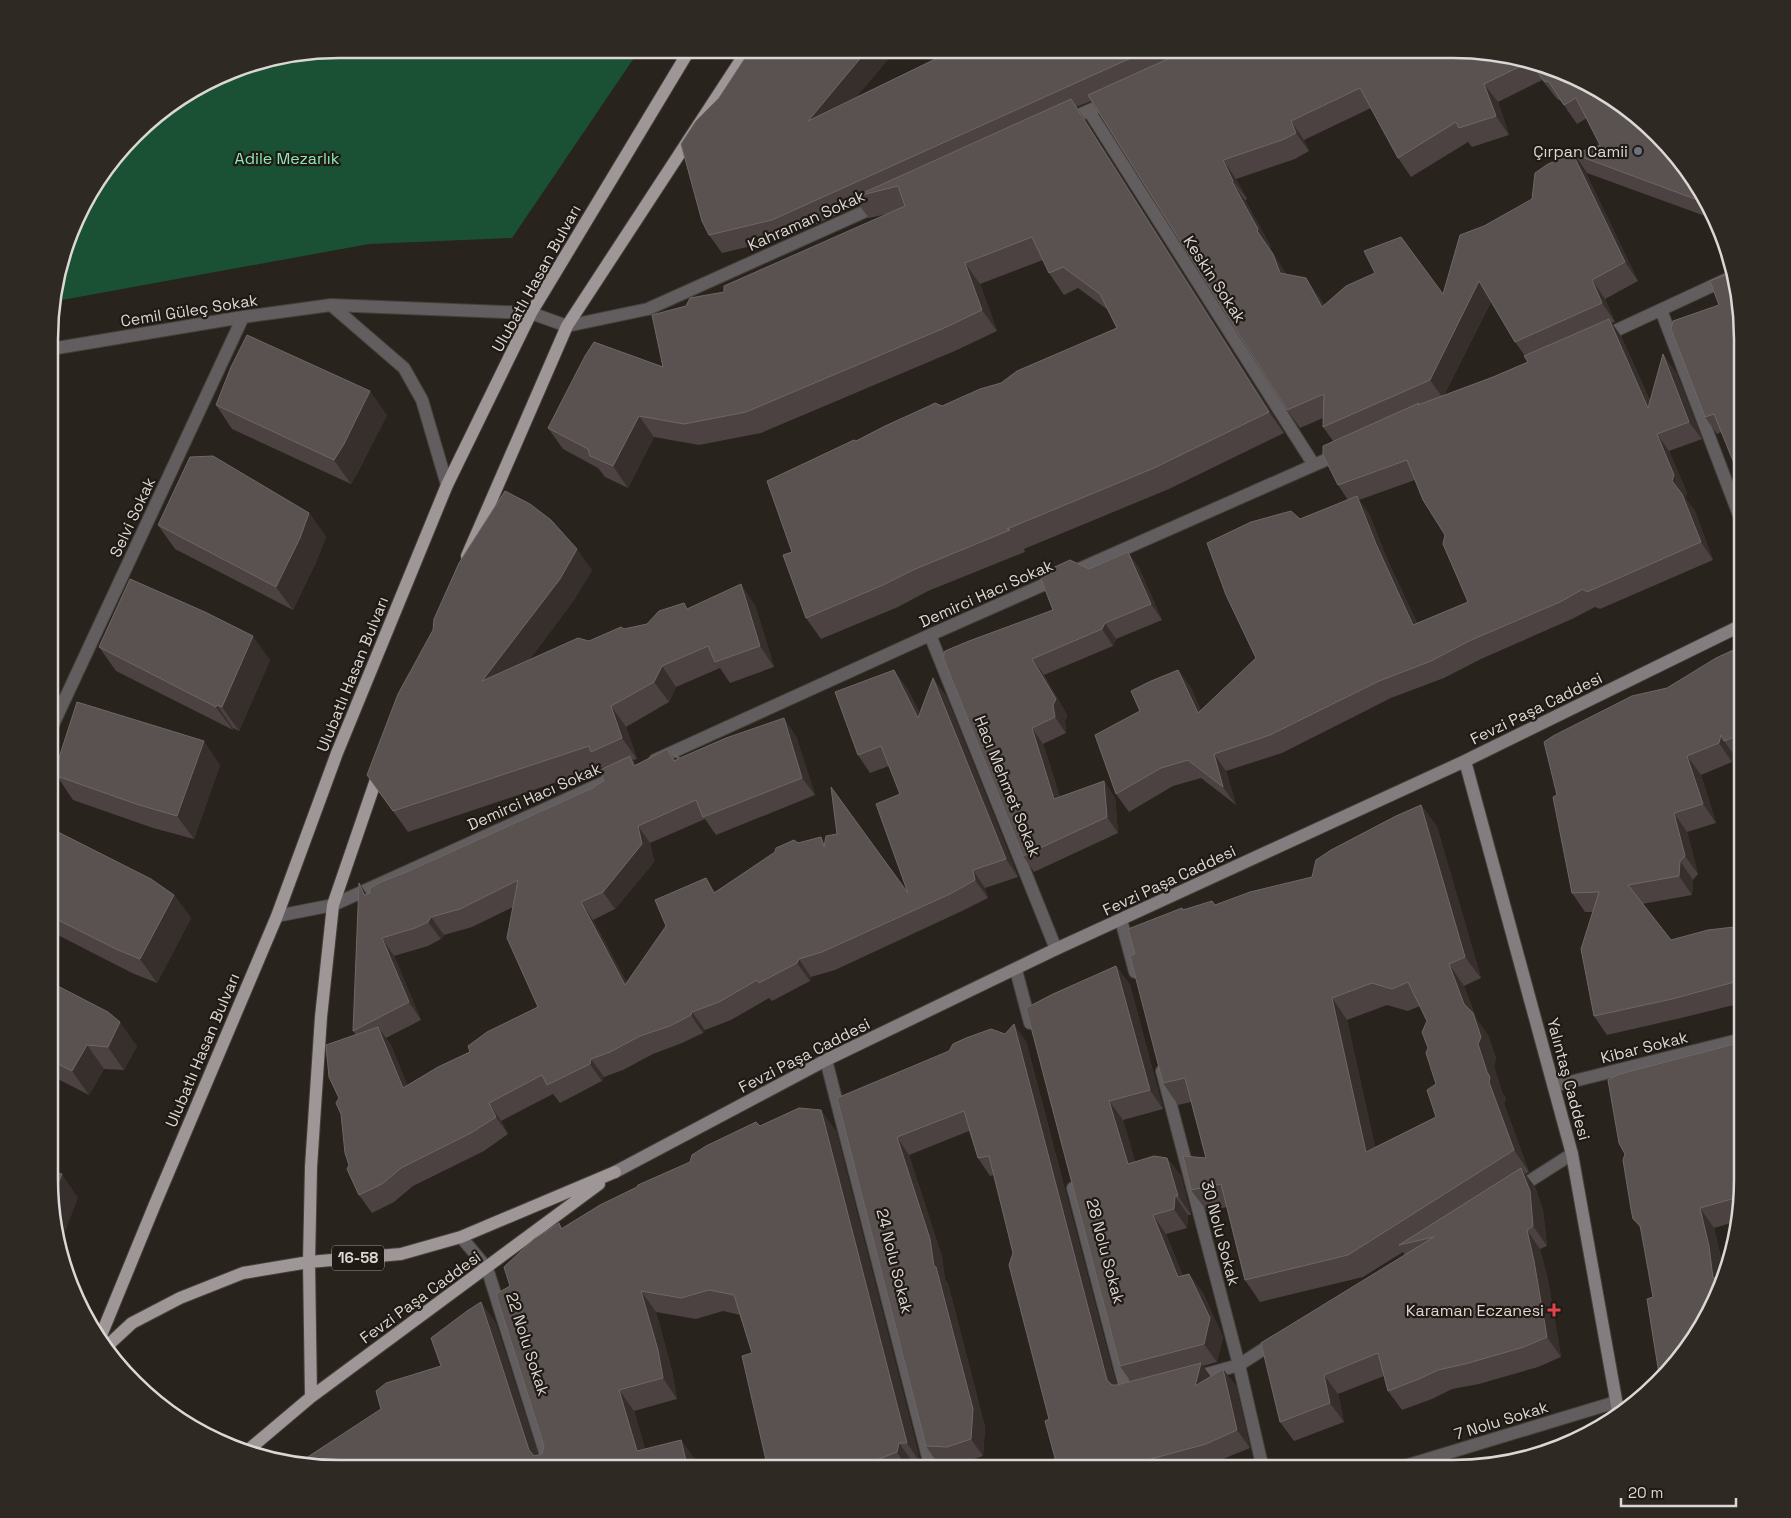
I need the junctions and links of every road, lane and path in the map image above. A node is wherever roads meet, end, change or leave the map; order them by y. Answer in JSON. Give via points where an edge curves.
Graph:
{"nodes":[{"id":1,"x":685,"y":58,"type":"edge"},
{"id":2,"x":742,"y":58,"type":"edge"},
{"id":3,"x":1125,"y":94,"type":"edge"},
{"id":4,"x":1089,"y":111,"type":"junction"},
{"id":5,"x":1053,"y":127,"type":"edge"},
{"id":6,"x":891,"y":200,"type":"edge"},
{"id":7,"x":1727,"y":279,"type":"edge"},
{"id":8,"x":331,"y":304,"type":"junction"},
{"id":9,"x":1661,"y":310,"type":"junction"},
{"id":10,"x":531,"y":313,"type":"junction"},
{"id":11,"x":243,"y":317,"type":"junction"},
{"id":12,"x":567,"y":326,"type":"junction"},
{"id":13,"x":1588,"y":343,"type":"edge"},
{"id":14,"x":58,"y":348,"type":"edge"},
{"id":15,"x":1351,"y":449,"type":"edge"},
{"id":16,"x":1314,"y":465,"type":"junction"},
{"id":17,"x":447,"y":485,"type":"junction"},
{"id":18,"x":1734,"y":502,"type":"edge"},
{"id":19,"x":462,"y":567,"type":"edge"},
{"id":20,"x":1734,"y":630,"type":"edge"},
{"id":21,"x":930,"y":635,"type":"junction"},
{"id":22,"x":58,"y":713,"type":"edge"},
{"id":23,"x":384,"y":757,"type":"edge"},
{"id":24,"x":1465,"y":761,"type":"junction"},
{"id":25,"x":640,"y":766,"type":"edge"},
{"id":26,"x":622,"y":774,"type":"edge"},
{"id":27,"x":333,"y":905,"type":"junction"},
{"id":28,"x":277,"y":916,"type":"junction"},
{"id":29,"x":1121,"y":920,"type":"junction"},
{"id":30,"x":1056,"y":949,"type":"junction"},
{"id":31,"x":1016,"y":970,"type":"junction"},
{"id":32,"x":1139,"y":986,"type":"edge"},
{"id":33,"x":1034,"y":1036,"type":"edge"},
{"id":34,"x":1734,"y":1041,"type":"edge"},
{"id":35,"x":826,"y":1060,"type":"junction"},
{"id":36,"x":1159,"y":1062,"type":"edge"},
{"id":37,"x":1554,"y":1086,"type":"junction"},
{"id":38,"x":1572,"y":1154,"type":"junction"},
{"id":39,"x":615,"y":1172,"type":"junction"},
{"id":40,"x":1070,"y":1178,"type":"edge"},
{"id":41,"x":1506,"y":1196,"type":"edge"},
{"id":42,"x":461,"y":1237,"type":"junction"},
{"id":43,"x":309,"y":1262,"type":"junction"},
{"id":44,"x":487,"y":1268,"type":"junction"},
{"id":45,"x":102,"y":1332,"type":"edge"},
{"id":46,"x":1289,"y":1333,"type":"edge"},
{"id":47,"x":110,"y":1343,"type":"edge"},
{"id":48,"x":1239,"y":1365,"type":"junction"},
{"id":49,"x":1183,"y":1380,"type":"edge"},
{"id":50,"x":1146,"y":1390,"type":"edge"},
{"id":51,"x":311,"y":1397,"type":"junction"},
{"id":52,"x":1617,"y":1407,"type":"edge"},
{"id":53,"x":252,"y":1447,"type":"edge"},
{"id":54,"x":548,"y":1460,"type":"edge"},
{"id":55,"x":930,"y":1460,"type":"edge"},
{"id":56,"x":1260,"y":1460,"type":"edge"},
{"id":57,"x":1427,"y":1460,"type":"edge"}],
"edges":[{"from":1,"to":10,"type":"main road","name":"Ulubatlı Hasan Bulvarı"},
{"from":2,"to":12,"type":"main road"},
{"from":3,"to":4,"type":"street"},
{"from":4,"to":5,"type":"street"},
{"from":4,"to":16,"type":"street","name":"Keskin Sokak"},
{"from":6,"to":12,"type":"street","name":"Kahraman Sokak","via":[[648,309]]},
{"from":7,"to":9,"type":"street"},
{"from":8,"to":10,"type":"street","name":"Cemil Güleç Sokak"},
{"from":8,"to":11,"type":"street","name":"Cemil Güleç Sokak"},
{"from":8,"to":17,"type":"street","via":[[404,368],[422,400]]},
{"from":9,"to":13,"type":"street"},
{"from":9,"to":18,"type":"street"},
{"from":10,"to":12,"type":"street"},
{"from":10,"to":17,"type":"main road","name":"Ulubatlı Hasan Bulvarı"},
{"from":11,"to":14,"type":"street","name":"Cemil Güleç Sokak"},
{"from":11,"to":22,"type":"street","name":"Selvi Sokak"},
{"from":12,"to":19,"type":"main road"},
{"from":15,"to":16,"type":"street","name":"Demirci Hacı Sokak"},
{"from":16,"to":21,"type":"street","name":"Demirci Hacı Sokak"},
{"from":17,"to":28,"type":"main road","name":"Ulubatlı Hasan Bulvarı","via":[[337,753]]},
{"from":20,"to":24,"type":"main road","name":"Fevzi Paşa Caddesi"},
{"from":21,"to":25,"type":"street","name":"Demirci Hacı Sokak"},
{"from":21,"to":30,"type":"street","name":"Hacı Mehmet Sokak"},
{"from":23,"to":27,"type":"main road"},
{"from":24,"to":29,"type":"main road","name":"Fevzi Paşa Caddesi"},
{"from":24,"to":37,"type":"main road","name":"Yalıntaş Caddesi"},
{"from":26,"to":27,"type":"street","name":"Demirci Hacı Sokak"},
{"from":27,"to":28,"type":"street","name":"Demirci Hacı Sokak"},
{"from":27,"to":43,"type":"main road","via":[[321,1016],[311,1167]]},
{"from":28,"to":45,"type":"main road","name":"Ulubatlı Hasan Bulvarı"},
{"from":29,"to":30,"type":"main road","name":"Fevzi Paşa Caddesi"},
{"from":29,"to":32,"type":"street"},
{"from":30,"to":31,"type":"main road","name":"Fevzi Paşa Caddesi"},
{"from":31,"to":33,"type":"street"},
{"from":31,"to":35,"type":"main road","name":"Fevzi Paşa Caddesi"},
{"from":34,"to":37,"type":"street","name":"Kibar Sokak"},
{"from":35,"to":39,"type":"main road","name":"Fevzi Paşa Caddesi"},
{"from":35,"to":55,"type":"street","name":"24 Nolu Sokak"},
{"from":36,"to":48,"type":"street","name":"30 Nolu Sokak"},
{"from":37,"to":38,"type":"main road","name":"Yalıntaş Caddesi"},
{"from":38,"to":41,"type":"street"},
{"from":38,"to":52,"type":"main road","name":"Yalıntaş Caddesi"},
{"from":39,"to":42,"type":"main road","name":"Fevzi Paşa Caddesi","number":"16-58"},
{"from":39,"to":44,"type":"main road","name":"Fevzi Paşa Caddesi"},
{"from":40,"to":50,"type":"street","name":"28 Nolu Sokak","via":[[1127,1396]]},
{"from":42,"to":43,"type":"main road","name":"Fevzi Paşa Caddesi","number":"16-58","via":[[401,1254]]},
{"from":42,"to":44,"type":"street","name":"22 Nolu Sokak"},
{"from":43,"to":47,"type":"main road","name":"Fevzi Paşa Caddesi","number":"16-58","via":[[243,1273],[180,1298],[132,1323]]},
{"from":43,"to":51,"type":"main road"},
{"from":44,"to":51,"type":"main road","name":"Fevzi Paşa Caddesi"},
{"from":44,"to":54,"type":"street","name":"22 Nolu Sokak"},
{"from":46,"to":48,"type":"street"},
{"from":48,"to":49,"type":"street"},
{"from":48,"to":56,"type":"street","name":"30 Nolu Sokak"},
{"from":51,"to":53,"type":"main road","name":"Fevzi Paşa Caddesi"},
{"from":52,"to":57,"type":"street","name":"7 Nolu Sokak"}]}
